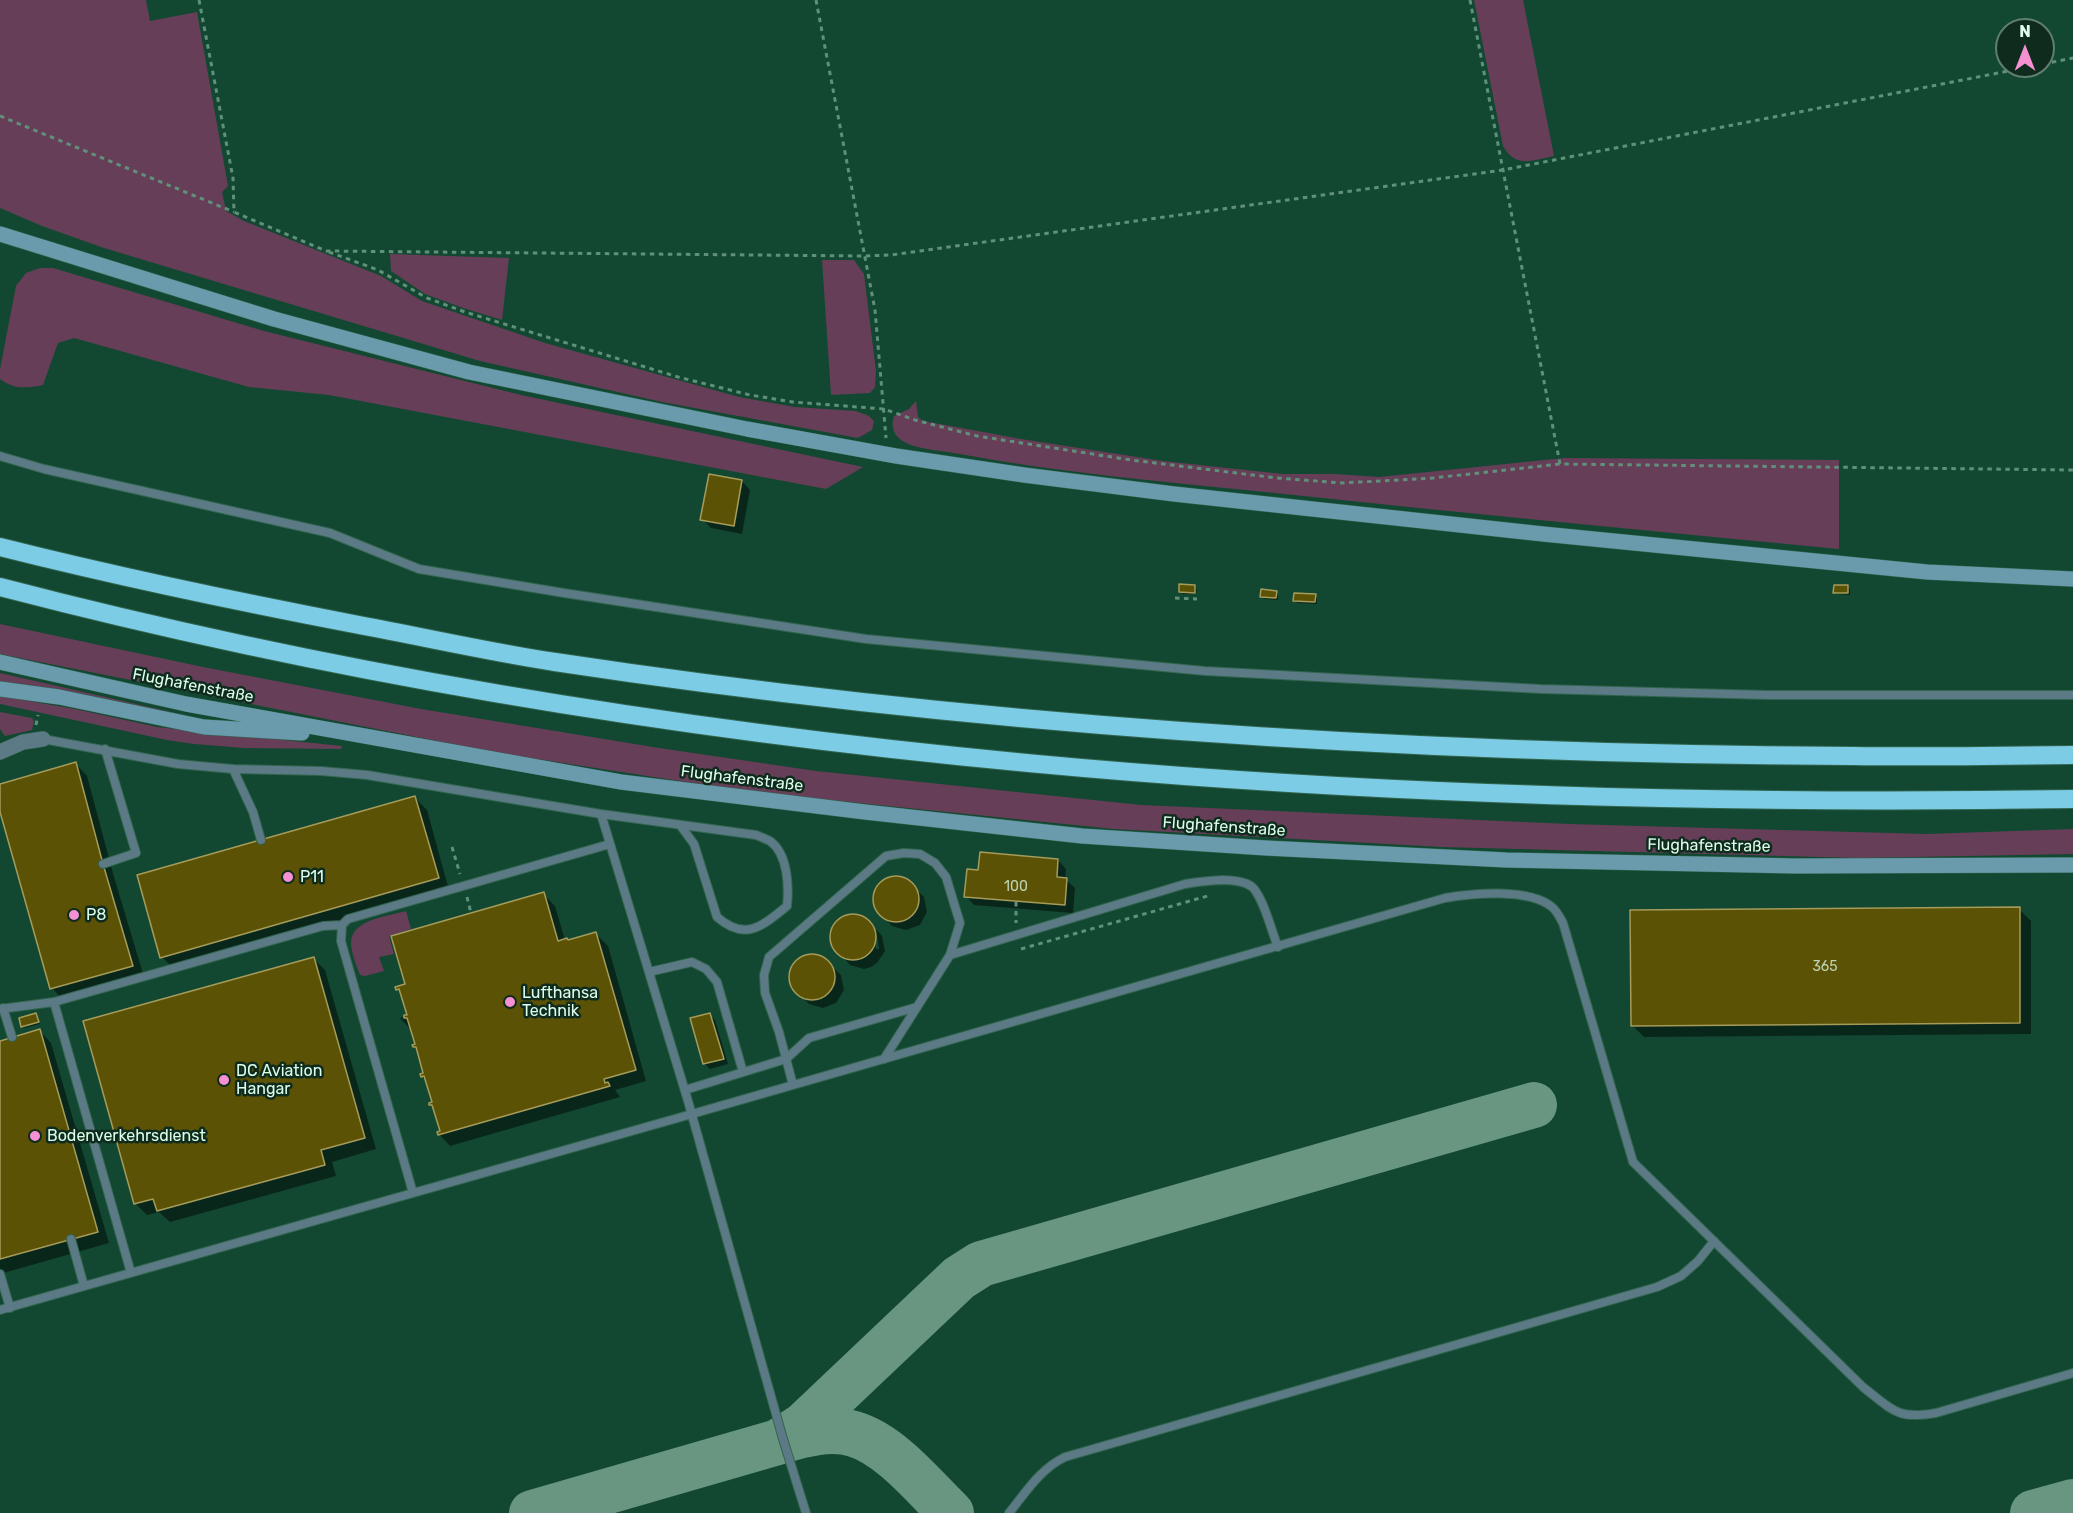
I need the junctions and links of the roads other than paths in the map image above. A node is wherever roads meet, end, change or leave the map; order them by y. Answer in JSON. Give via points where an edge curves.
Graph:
{"nodes":[{"id":1,"x":1,"y":239,"type":"edge"},
{"id":2,"x":0,"y":456,"type":"edge"},
{"id":3,"x":0,"y":547,"type":"edge"},
{"id":4,"x":2073,"y":579,"type":"edge"},
{"id":5,"x":0,"y":588,"type":"edge"},
{"id":6,"x":0,"y":662,"type":"edge"},
{"id":7,"x":0,"y":688,"type":"edge"},
{"id":8,"x":2073,"y":695,"type":"edge"},
{"id":9,"x":43,"y":739,"type":"joint"},
{"id":10,"x":380,"y":739,"type":"junction"},
{"id":11,"x":105,"y":749,"type":"junction"},
{"id":12,"x":0,"y":751,"type":"edge"},
{"id":13,"x":2073,"y":755,"type":"edge"},
{"id":14,"x":233,"y":769,"type":"junction"},
{"id":15,"x":2073,"y":799,"type":"edge"},
{"id":16,"x":601,"y":814,"type":"junction"},
{"id":17,"x":680,"y":825,"type":"junction"},
{"id":18,"x":261,"y":840,"type":"dead end"},
{"id":19,"x":610,"y":844,"type":"junction"},
{"id":20,"x":103,"y":864,"type":"dead end"},
{"id":21,"x":2073,"y":865,"type":"edge"},
{"id":22,"x":342,"y":925,"type":"junction"},
{"id":23,"x":1278,"y":947,"type":"junction"},
{"id":24,"x":950,"y":956,"type":"junction"},
{"id":25,"x":649,"y":972,"type":"junction"},
{"id":26,"x":54,"y":1002,"type":"junction"},
{"id":27,"x":917,"y":1007,"type":"junction"},
{"id":28,"x":2,"y":1009,"type":"edge"},
{"id":29,"x":12,"y":1037,"type":"dead end"},
{"id":30,"x":786,"y":1059,"type":"junction"},
{"id":31,"x":884,"y":1059,"type":"junction"},
{"id":32,"x":743,"y":1072,"type":"junction"},
{"id":33,"x":793,"y":1085,"type":"junction"},
{"id":34,"x":685,"y":1090,"type":"junction"},
{"id":35,"x":692,"y":1114,"type":"junction"},
{"id":36,"x":413,"y":1193,"type":"junction"},
{"id":37,"x":71,"y":1239,"type":"dead end"},
{"id":38,"x":1714,"y":1241,"type":"junction"},
{"id":39,"x":131,"y":1273,"type":"junction"},
{"id":40,"x":0,"y":1274,"type":"edge"},
{"id":41,"x":84,"y":1286,"type":"junction"},
{"id":42,"x":10,"y":1308,"type":"junction"},
{"id":43,"x":0,"y":1310,"type":"edge"},
{"id":44,"x":2073,"y":1373,"type":"edge"},
{"id":45,"x":806,"y":1513,"type":"edge"},
{"id":46,"x":1009,"y":1513,"type":"edge"}],
"edges":[{"from":1,"to":4,"type":"main road","via":[[470,372],[887,454],[1174,494],[1531,533],[1927,572]]},
{"from":2,"to":8,"type":"lane","via":[[330,533],[419,569],[866,639],[1205,671],[1541,689]]},
{"from":3,"to":13,"type":"highway","via":[[170,587],[549,661],[774,693],[1017,717],[1348,741],[1853,756]]},
{"from":5,"to":15,"type":"highway","via":[[325,663],[576,707],[833,743],[1109,770],[1406,789],[1744,799]]},
{"from":6,"to":10,"type":"main road","name":"Flughafenstraße","via":[[186,704]]},
{"from":7,"to":10,"type":"main road","name":"Flughafenstraße","via":[[204,727]]},
{"from":9,"to":11,"type":"lane"},
{"from":9,"to":12,"type":"street"},
{"from":10,"to":21,"type":"main road","name":"Flughafenstraße","via":[[621,782],[1082,836],[1506,860],[1796,866]]},
{"from":11,"to":14,"type":"lane","via":[[178,764]]},
{"from":11,"to":20,"type":"lane","via":[[136,853]]},
{"from":14,"to":16,"type":"lane","via":[[367,775]]},
{"from":14,"to":18,"type":"lane"},
{"from":16,"to":17,"type":"lane"},
{"from":16,"to":19,"type":"lane"},
{"from":17,"to":17,"type":"lane","via":[[694,844],[717,917],[726,925],[738,930],[752,929],[787,906],[785,866],[770,841]]},
{"from":19,"to":22,"type":"lane","via":[[348,919]]},
{"from":19,"to":25,"type":"lane"},
{"from":22,"to":26,"type":"lane","via":[[322,926]]},
{"from":22,"to":36,"type":"lane","via":[[341,941]]},
{"from":23,"to":24,"type":"lane","via":[[1259,895],[1251,886],[1210,880],[1185,884]]},
{"from":23,"to":31,"type":"lane"},
{"from":23,"to":38,"type":"lane","via":[[1464,895],[1515,894],[1553,908],[1563,923],[1633,1162]]},
{"from":24,"to":27,"type":"lane"},
{"from":24,"to":30,"type":"lane","via":[[960,922],[946,877],[935,862],[920,854],[886,856],[770,957],[764,975],[765,993]]},
{"from":25,"to":32,"type":"lane","via":[[692,962],[706,969],[717,982]]},
{"from":25,"to":34,"type":"lane"},
{"from":26,"to":28,"type":"lane"},
{"from":26,"to":39,"type":"lane"},
{"from":27,"to":30,"type":"lane","via":[[809,1038]]},
{"from":27,"to":31,"type":"lane"},
{"from":28,"to":29,"type":"lane"},
{"from":30,"to":32,"type":"lane"},
{"from":30,"to":33,"type":"lane"},
{"from":31,"to":33,"type":"lane"},
{"from":32,"to":34,"type":"lane"},
{"from":33,"to":35,"type":"lane"},
{"from":34,"to":35,"type":"lane"},
{"from":35,"to":36,"type":"lane"},
{"from":35,"to":45,"type":"lane"},
{"from":36,"to":39,"type":"lane"},
{"from":37,"to":41,"type":"lane"},
{"from":38,"to":44,"type":"lane","via":[[1864,1388],[1900,1415],[1936,1413]]},
{"from":38,"to":46,"type":"lane","via":[[1681,1276],[1657,1287],[1065,1457],[1041,1473]]},
{"from":39,"to":41,"type":"lane"},
{"from":40,"to":42,"type":"lane"},
{"from":41,"to":42,"type":"lane"},
{"from":42,"to":43,"type":"lane"}]}
